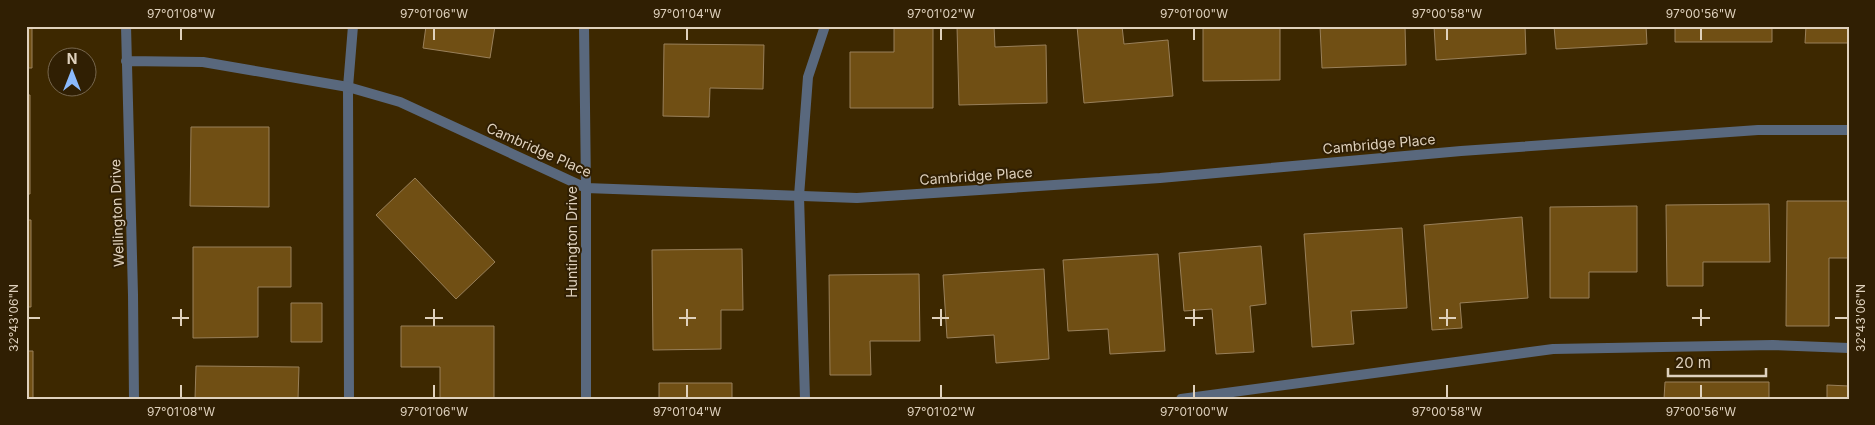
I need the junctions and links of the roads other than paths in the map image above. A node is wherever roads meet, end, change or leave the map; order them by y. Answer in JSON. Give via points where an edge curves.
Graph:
{"nodes":[{"id":1,"x":126,"y":26,"type":"edge"},
{"id":2,"x":353,"y":26,"type":"edge"},
{"id":3,"x":584,"y":26,"type":"edge"},
{"id":4,"x":825,"y":26,"type":"edge"},
{"id":5,"x":126,"y":61,"type":"junction"},
{"id":6,"x":348,"y":87,"type":"junction"},
{"id":7,"x":1849,"y":130,"type":"edge"},
{"id":8,"x":586,"y":188,"type":"junction"},
{"id":9,"x":799,"y":196,"type":"junction"},
{"id":10,"x":1849,"y":348,"type":"edge"},
{"id":11,"x":134,"y":399,"type":"edge"},
{"id":12,"x":349,"y":399,"type":"edge"},
{"id":13,"x":586,"y":399,"type":"edge"},
{"id":14,"x":805,"y":399,"type":"edge"},
{"id":15,"x":1181,"y":399,"type":"edge"}],
"edges":[{"from":1,"to":5,"type":"street","name":"Wellington Drive"},
{"from":2,"to":6,"type":"street"},
{"from":3,"to":8,"type":"street","name":"Huntington Drive"},
{"from":4,"to":9,"type":"street","via":[[808,77]]},
{"from":5,"to":6,"type":"street","name":"Cambridge Place","via":[[203,62]]},
{"from":5,"to":11,"type":"street","name":"Wellington Drive"},
{"from":6,"to":8,"type":"street","name":"Cambridge Place","via":[[400,102]]},
{"from":6,"to":12,"type":"street"},
{"from":7,"to":9,"type":"street","name":"Cambridge Place","via":[[1758,130],[1461,151],[1141,179],[857,198]]},
{"from":8,"to":9,"type":"street","name":"Cambridge Place"},
{"from":8,"to":13,"type":"street","name":"Huntington Drive"},
{"from":9,"to":14,"type":"street"},
{"from":10,"to":15,"type":"street","via":[[1773,345],[1553,349]]}]}
